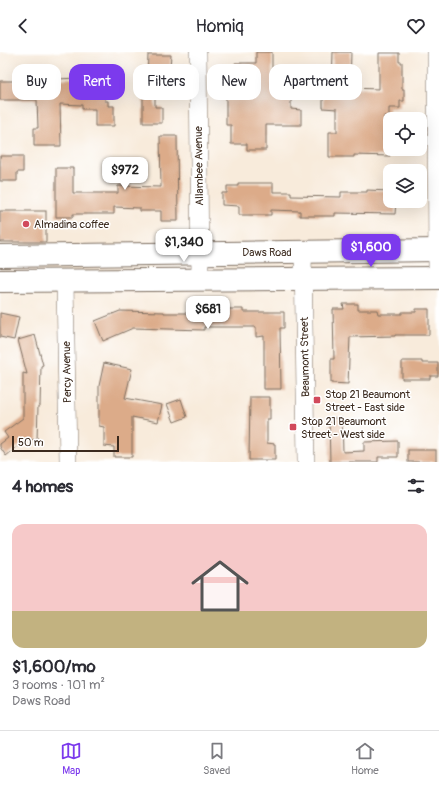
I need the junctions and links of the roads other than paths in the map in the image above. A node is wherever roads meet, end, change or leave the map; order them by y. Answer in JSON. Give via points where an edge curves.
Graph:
{"nodes":[{"id":1,"x":198,"y":52,"type":"edge"},
{"id":2,"x":436,"y":52,"type":"edge"},
{"id":3,"x":438,"y":250,"type":"edge"},
{"id":4,"x":200,"y":252,"type":"junction"},
{"id":5,"x":304,"y":252,"type":"junction"},
{"id":6,"x":0,"y":256,"type":"edge"},
{"id":7,"x":438,"y":278,"type":"edge"},
{"id":8,"x":200,"y":280,"type":"junction"},
{"id":9,"x":304,"y":280,"type":"junction"},
{"id":10,"x":0,"y":281,"type":"edge"},
{"id":11,"x":65,"y":281,"type":"junction"},
{"id":12,"x":68,"y":462,"type":"edge"},
{"id":13,"x":306,"y":462,"type":"edge"}],
"edges":[{"from":1,"to":4,"type":"street","name":"Allambee Avenue"},
{"from":2,"to":3,"type":"street"},
{"from":3,"to":5,"type":"main road","name":"Daws Road"},
{"from":3,"to":7,"type":"street"},
{"from":4,"to":5,"type":"main road","name":"Daws Road"},
{"from":4,"to":6,"type":"main road","name":"Daws Road"},
{"from":4,"to":8,"type":"street","name":"Allambee Avenue"},
{"from":5,"to":9,"type":"street","name":"Beaumont Street"},
{"from":7,"to":9,"type":"main road"},
{"from":8,"to":9,"type":"main road"},
{"from":8,"to":11,"type":"main road"},
{"from":9,"to":13,"type":"street","name":"Beaumont Street"},
{"from":10,"to":11,"type":"main road"},
{"from":11,"to":12,"type":"street","name":"Percy Avenue"}]}
